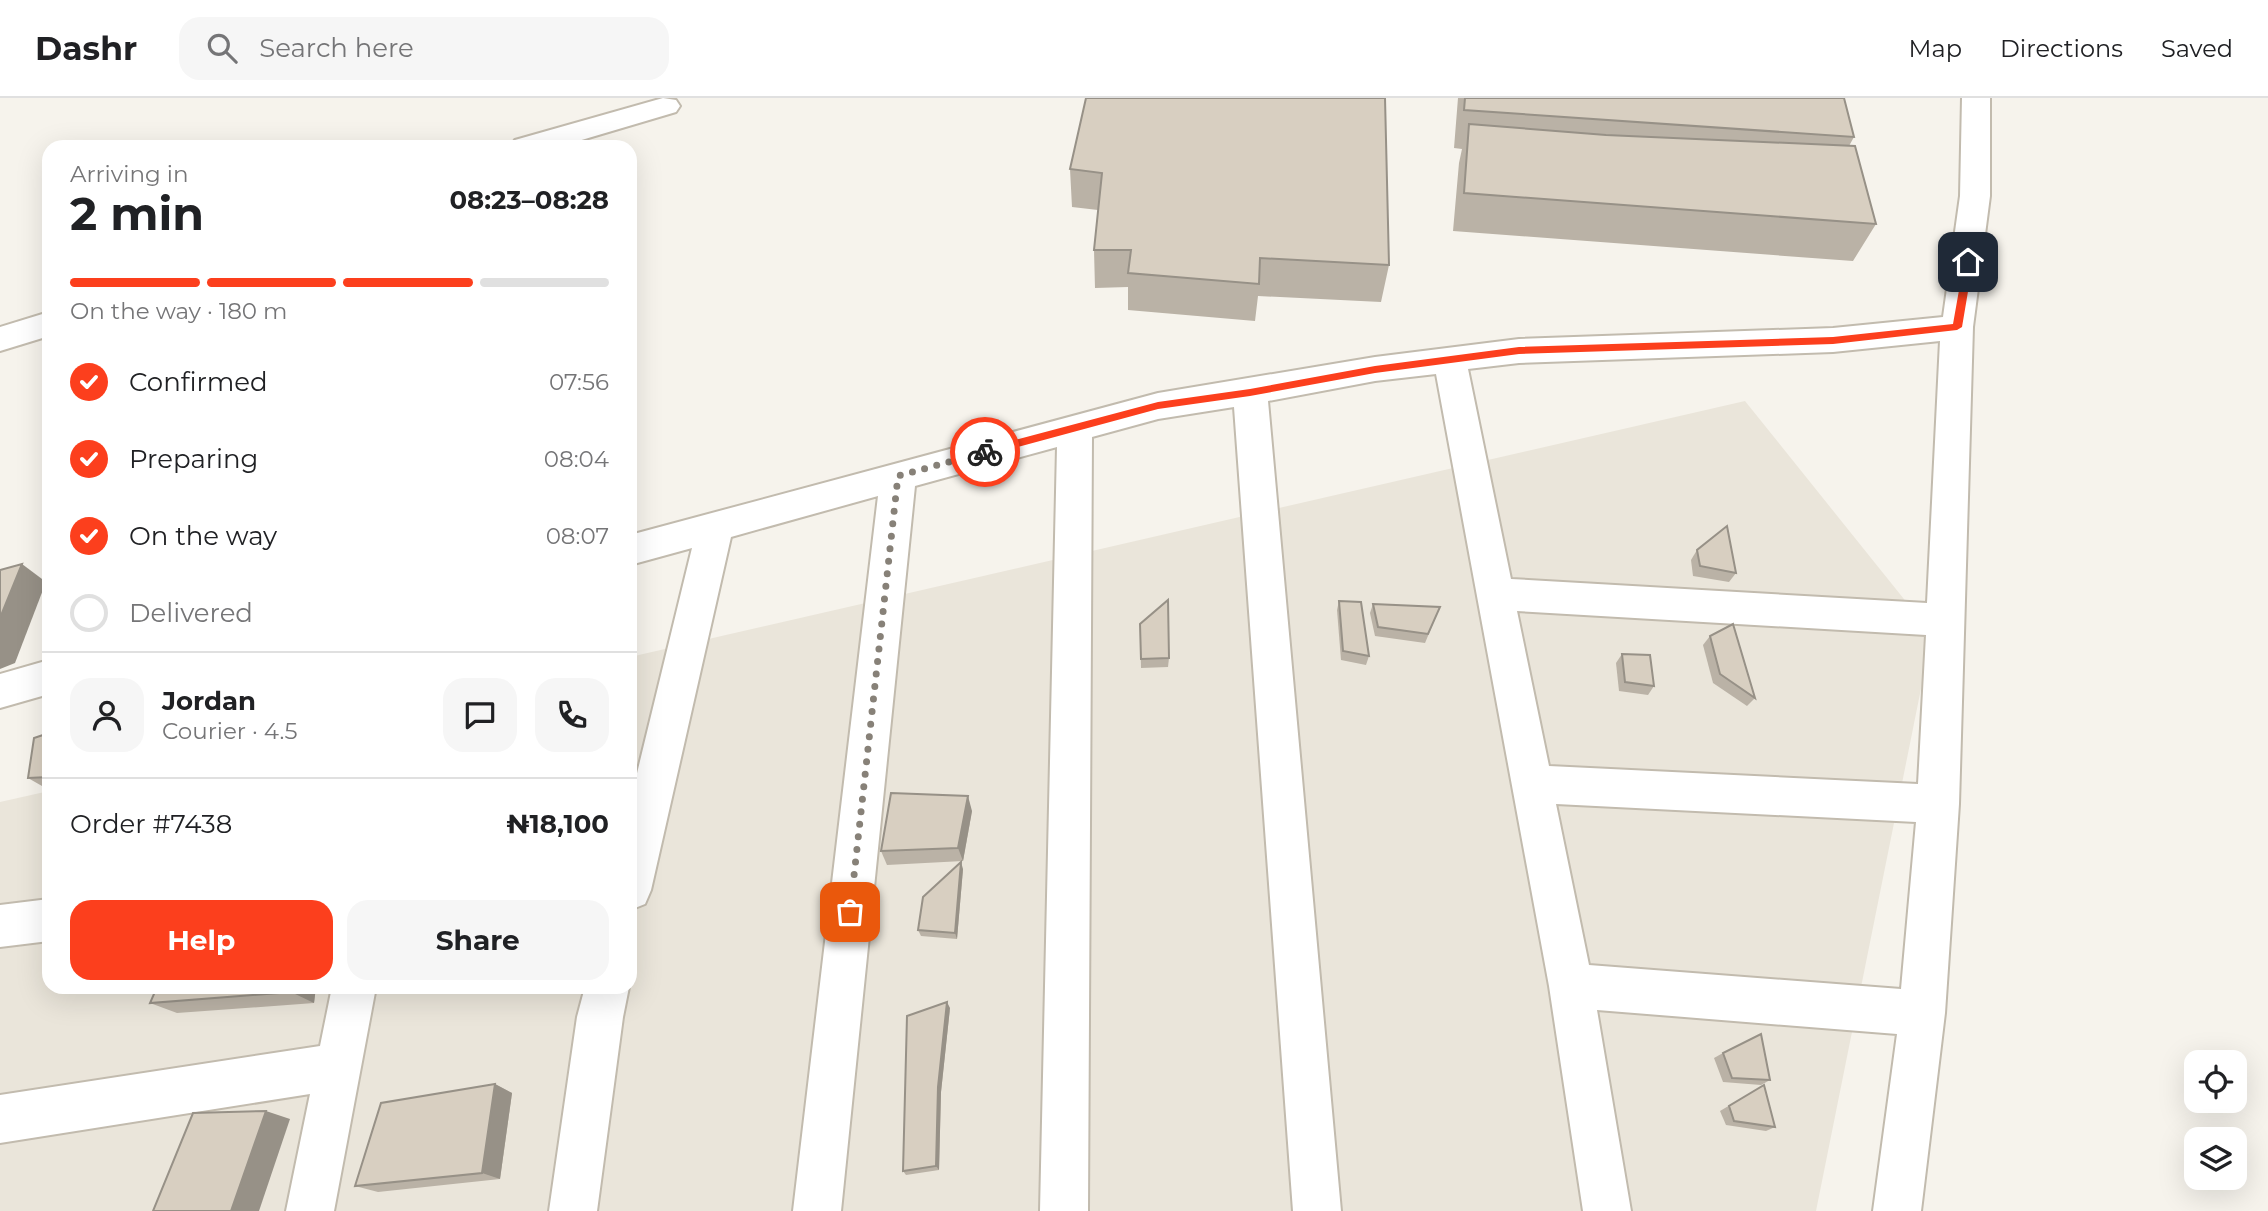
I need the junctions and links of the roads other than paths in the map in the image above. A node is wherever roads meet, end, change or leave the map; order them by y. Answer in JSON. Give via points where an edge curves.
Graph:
{"nodes":[{"id":1,"x":1976,"y":98,"type":"edge"},
{"id":2,"x":666,"y":106,"type":"dead end"},
{"id":3,"x":549,"y":140,"type":"edge"},
{"id":4,"x":42,"y":326,"type":"edge"},
{"id":5,"x":1957,"y":327,"type":"junction"},
{"id":6,"x":0,"y":339,"type":"edge"},
{"id":7,"x":1450,"y":360,"type":"junction"},
{"id":8,"x":1250,"y":392,"type":"junction"},
{"id":9,"x":1075,"y":430,"type":"junction"},
{"id":10,"x":898,"y":476,"type":"junction"},
{"id":11,"x":715,"y":526,"type":"junction"},
{"id":12,"x":637,"y":548,"type":"edge"},
{"id":13,"x":1495,"y":594,"type":"junction"},
{"id":14,"x":1946,"y":620,"type":"junction"},
{"id":15,"x":42,"y":679,"type":"edge"},
{"id":16,"x":0,"y":691,"type":"edge"},
{"id":17,"x":1532,"y":784,"type":"junction"},
{"id":18,"x":1938,"y":804,"type":"junction"},
{"id":19,"x":637,"y":860,"type":"edge"},
{"id":20,"x":42,"y":921,"type":"edge"},
{"id":21,"x":0,"y":926,"type":"edge"},
{"id":22,"x":1571,"y":986,"type":"junction"},
{"id":23,"x":353,"y":994,"type":"edge"},
{"id":24,"x":605,"y":994,"type":"edge"},
{"id":25,"x":1922,"y":1013,"type":"junction"},
{"id":26,"x":338,"y":1066,"type":"junction"},
{"id":27,"x":0,"y":1119,"type":"edge"},
{"id":28,"x":310,"y":1211,"type":"edge"},
{"id":29,"x":573,"y":1211,"type":"edge"},
{"id":30,"x":817,"y":1211,"type":"edge"},
{"id":31,"x":1064,"y":1211,"type":"edge"},
{"id":32,"x":1317,"y":1211,"type":"edge"},
{"id":33,"x":1607,"y":1211,"type":"edge"},
{"id":34,"x":1897,"y":1211,"type":"edge"}],
"edges":[{"from":1,"to":5,"type":"street","via":[[1975,196]]},
{"from":2,"to":3,"type":"street"},
{"from":4,"to":6,"type":"street"},
{"from":5,"to":7,"type":"street","via":[[1833,340],[1519,351]]},
{"from":5,"to":14,"type":"street"},
{"from":7,"to":8,"type":"street"},
{"from":7,"to":13,"type":"street"},
{"from":8,"to":9,"type":"street","via":[[1158,406]]},
{"from":8,"to":32,"type":"street"},
{"from":9,"to":10,"type":"street"},
{"from":9,"to":31,"type":"street"},
{"from":10,"to":11,"type":"street"},
{"from":10,"to":30,"type":"street"},
{"from":11,"to":12,"type":"street"},
{"from":11,"to":19,"type":"street"},
{"from":13,"to":14,"type":"street"},
{"from":13,"to":17,"type":"street"},
{"from":14,"to":18,"type":"street"},
{"from":15,"to":16,"type":"street"},
{"from":17,"to":18,"type":"street"},
{"from":17,"to":22,"type":"street"},
{"from":18,"to":25,"type":"street"},
{"from":20,"to":21,"type":"street"},
{"from":22,"to":25,"type":"street"},
{"from":22,"to":33,"type":"street"},
{"from":23,"to":26,"type":"street"},
{"from":24,"to":29,"type":"street"},
{"from":25,"to":34,"type":"street"},
{"from":26,"to":27,"type":"street"},
{"from":26,"to":28,"type":"street"}]}
